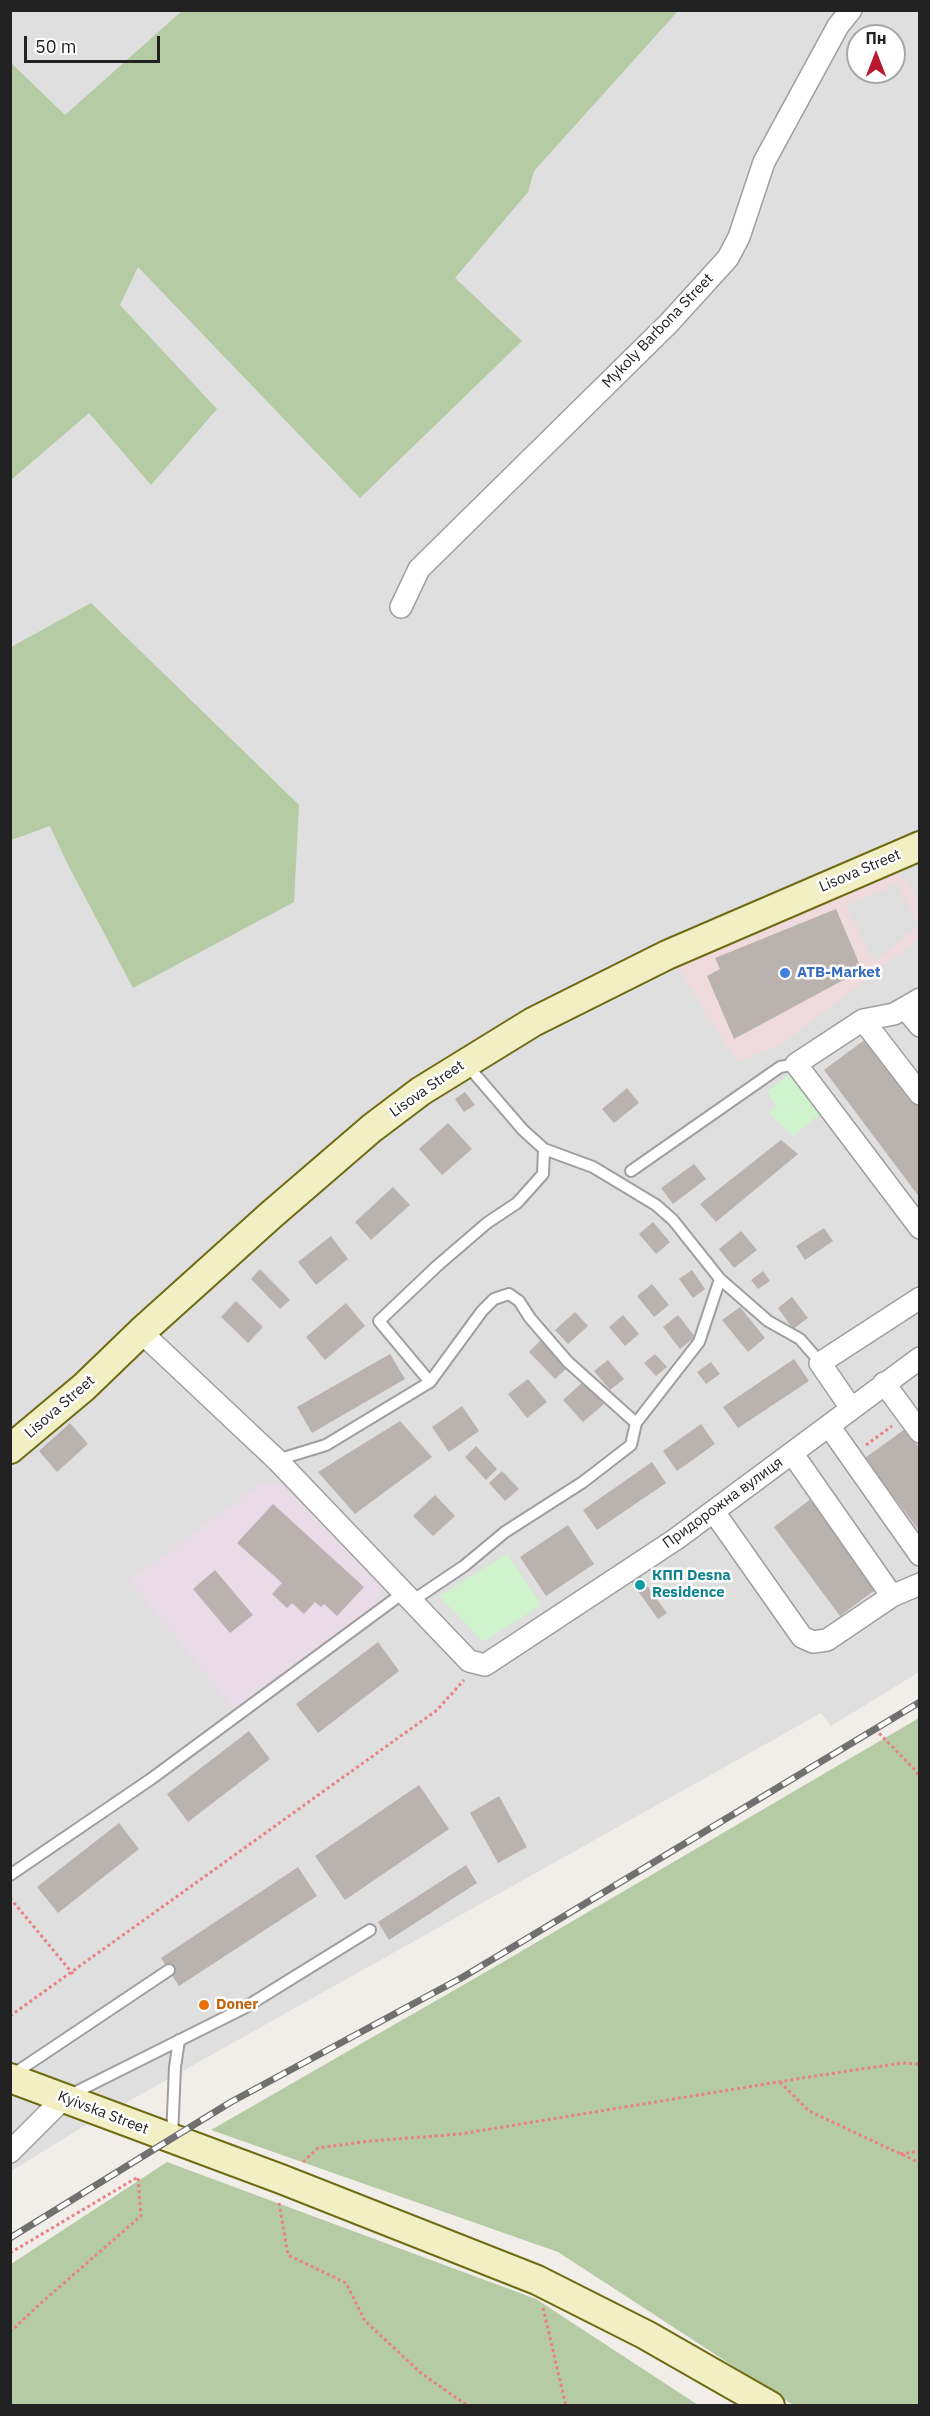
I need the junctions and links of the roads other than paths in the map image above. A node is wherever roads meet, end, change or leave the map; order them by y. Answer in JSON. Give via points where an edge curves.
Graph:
{"nodes":[{"id":1,"x":851,"y":10,"type":"edge"},
{"id":2,"x":401,"y":608,"type":"dead end"},
{"id":3,"x":920,"y":846,"type":"edge"},
{"id":4,"x":913,"y":1004,"type":"edge"},
{"id":5,"x":863,"y":1020,"type":"junction"},
{"id":6,"x":920,"y":1026,"type":"edge"},
{"id":7,"x":465,"y":1062,"type":"junction"},
{"id":8,"x":796,"y":1064,"type":"junction"},
{"id":9,"x":920,"y":1094,"type":"edge"},
{"id":10,"x":544,"y":1149,"type":"junction"},
{"id":11,"x":631,"y":1172,"type":"dead end"},
{"id":12,"x":920,"y":1228,"type":"edge"},
{"id":13,"x":720,"y":1280,"type":"junction"},
{"id":14,"x":920,"y":1298,"type":"edge"},
{"id":15,"x":141,"y":1332,"type":"junction"},
{"id":16,"x":813,"y":1354,"type":"dead end"},
{"id":17,"x":920,"y":1358,"type":"edge"},
{"id":18,"x":430,"y":1382,"type":"junction"},
{"id":19,"x":884,"y":1383,"type":"junction"},
{"id":20,"x":851,"y":1408,"type":"junction"},
{"id":21,"x":636,"y":1423,"type":"junction"},
{"id":22,"x":829,"y":1426,"type":"junction"},
{"id":23,"x":920,"y":1432,"type":"edge"},
{"id":24,"x":10,"y":1449,"type":"edge"},
{"id":25,"x":792,"y":1453,"type":"junction"},
{"id":26,"x":277,"y":1460,"type":"junction"},
{"id":27,"x":714,"y":1512,"type":"junction"},
{"id":28,"x":920,"y":1555,"type":"edge"},
{"id":29,"x":920,"y":1584,"type":"edge"},
{"id":30,"x":892,"y":1596,"type":"junction"},
{"id":31,"x":408,"y":1597,"type":"junction"},
{"id":32,"x":10,"y":1875,"type":"edge"},
{"id":33,"x":370,"y":1930,"type":"dead end"},
{"id":34,"x":169,"y":1970,"type":"dead end"},
{"id":35,"x":179,"y":2040,"type":"junction"},
{"id":36,"x":10,"y":2077,"type":"edge"},
{"id":37,"x":64,"y":2098,"type":"junction"},
{"id":38,"x":183,"y":2143,"type":"junction"},
{"id":39,"x":10,"y":2152,"type":"edge"},
{"id":40,"x":770,"y":2406,"type":"edge"}],
"edges":[{"from":1,"to":2,"type":"street","name":"Mykoly Barbona Street","via":[[838,26],[764,162],[728,258],[669,323],[419,569]]},
{"from":3,"to":7,"type":"main road","name":"Lisova Street","via":[[667,955],[533,1022]]},
{"from":4,"to":5,"type":"street"},
{"from":4,"to":6,"type":"street"},
{"from":5,"to":8,"type":"street"},
{"from":5,"to":9,"type":"street"},
{"from":7,"to":10,"type":"lane"},
{"from":7,"to":15,"type":"main road","name":"Lisova Street","via":[[372,1128]]},
{"from":8,"to":11,"type":"lane","via":[[780,1066]]},
{"from":8,"to":12,"type":"street"},
{"from":10,"to":13,"type":"lane","via":[[593,1167],[656,1205],[673,1220]]},
{"from":10,"to":18,"type":"lane","via":[[543,1174],[517,1203],[487,1223],[379,1321]]},
{"from":13,"to":16,"type":"lane","via":[[768,1321],[800,1339]]},
{"from":13,"to":21,"type":"lane","via":[[699,1342]]},
{"from":14,"to":20,"type":"street","via":[[820,1363]]},
{"from":15,"to":24,"type":"main road","name":"Lisova Street","via":[[84,1387]]},
{"from":15,"to":26,"type":"street"},
{"from":17,"to":19,"type":"street","name":"Придорожна вулиця"},
{"from":18,"to":21,"type":"lane","via":[[482,1311],[494,1299],[509,1294],[568,1362]]},
{"from":18,"to":26,"type":"lane","via":[[326,1445]]},
{"from":19,"to":20,"type":"street","name":"Придорожна вулиця"},
{"from":19,"to":23,"type":"street"},
{"from":20,"to":22,"type":"street","name":"Придорожна вулиця"},
{"from":21,"to":31,"type":"lane","via":[[631,1445],[583,1482],[505,1532],[464,1566]]},
{"from":22,"to":25,"type":"street","name":"Придорожна вулиця"},
{"from":22,"to":28,"type":"street"},
{"from":25,"to":27,"type":"street","name":"Придорожна вулиця"},
{"from":25,"to":30,"type":"street"},
{"from":26,"to":31,"type":"street"},
{"from":27,"to":30,"type":"street","via":[[802,1637],[813,1642],[827,1640]]},
{"from":27,"to":31,"type":"street","name":"Придорожна вулиця","via":[[491,1663],[469,1661]]},
{"from":29,"to":30,"type":"street"},
{"from":31,"to":32,"type":"lane"},
{"from":33,"to":35,"type":"lane","via":[[244,2008]]},
{"from":34,"to":36,"type":"lane"},
{"from":35,"to":37,"type":"lane"},
{"from":35,"to":38,"type":"lane","via":[[175,2067]]},
{"from":36,"to":37,"type":"main road","name":"Kyivska Street"},
{"from":37,"to":38,"type":"main road","name":"Kyivska Street"},
{"from":37,"to":39,"type":"street"},
{"from":38,"to":40,"type":"main road","name":"Kyivska Street","via":[[537,2280],[646,2334]]}]}
